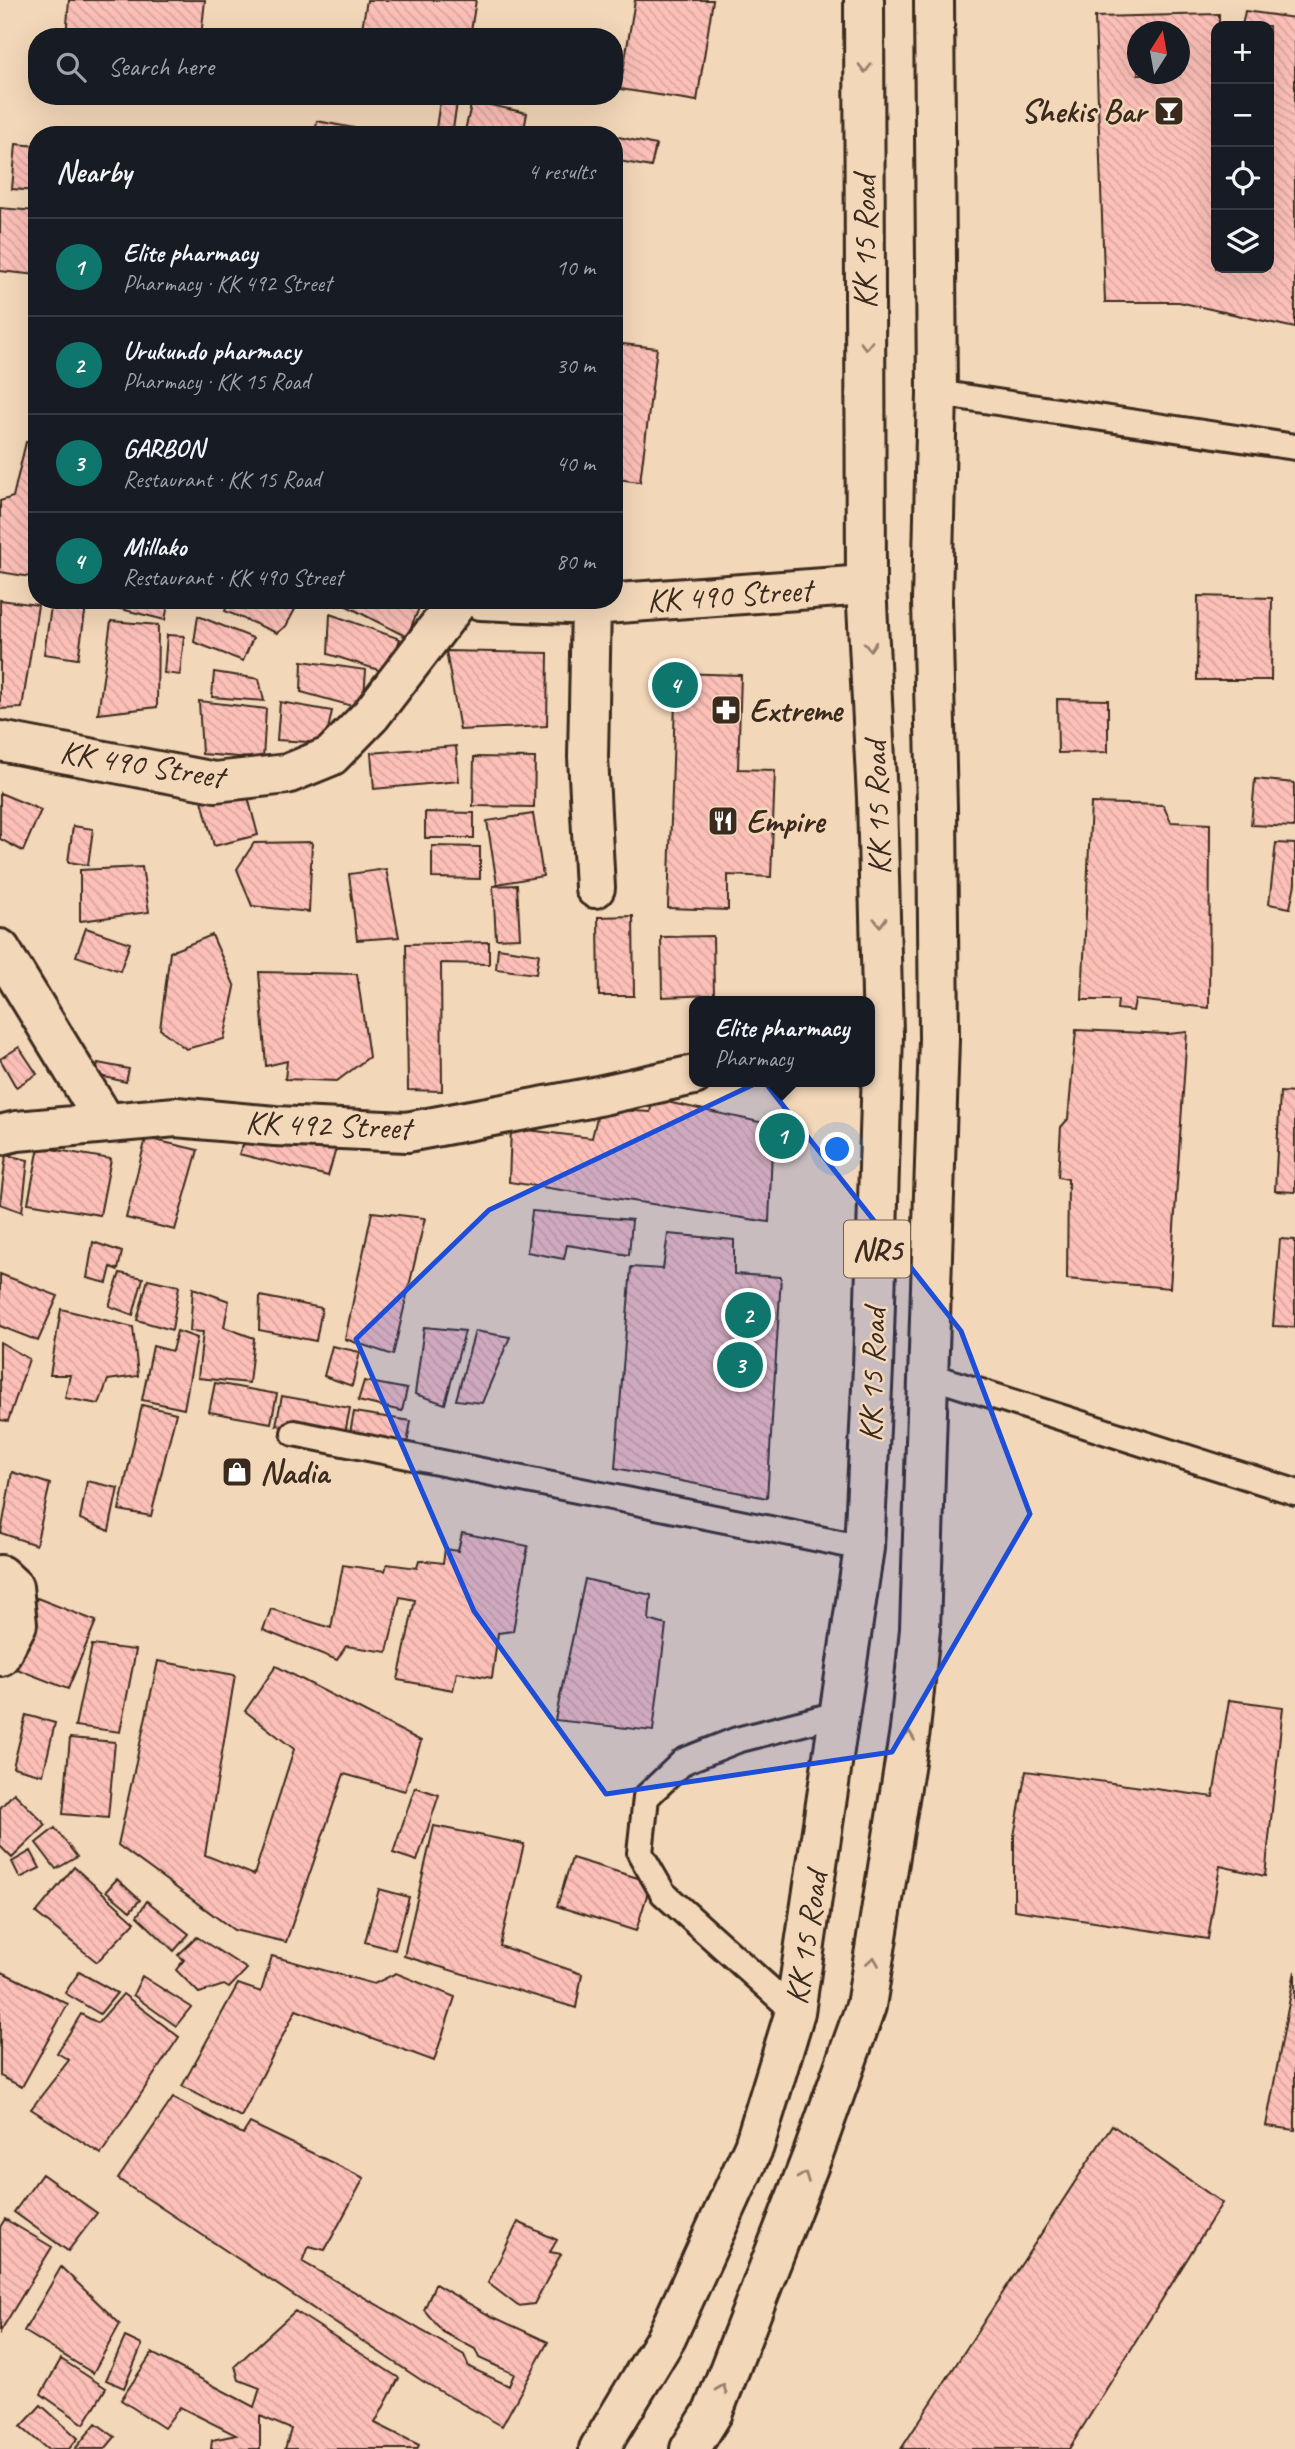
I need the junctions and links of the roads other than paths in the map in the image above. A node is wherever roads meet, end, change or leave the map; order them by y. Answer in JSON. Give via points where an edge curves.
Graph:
{"nodes":[{"id":1,"x":864,"y":0,"type":"edge"},
{"id":2,"x":934,"y":0,"type":"edge"},
{"id":3,"x":937,"y":393,"type":"junction"},
{"id":4,"x":1295,"y":447,"type":"edge"},
{"id":5,"x":866,"y":585,"type":"junction"},
{"id":6,"x":623,"y":603,"type":"edge"},
{"id":7,"x":452,"y":609,"type":"edge"},
{"id":8,"x":591,"y":609,"type":"edge"},
{"id":9,"x":0,"y":741,"type":"edge"},
{"id":10,"x":595,"y":888,"type":"dead end"},
{"id":11,"x":0,"y":949,"type":"edge"},
{"id":12,"x":876,"y":1035,"type":"edge"},
{"id":13,"x":689,"y":1076,"type":"edge"},
{"id":14,"x":106,"y":1123,"type":"junction"},
{"id":15,"x":0,"y":1135,"type":"edge"},
{"id":16,"x":928,"y":1375,"type":"junction"},
{"id":17,"x":294,"y":1433,"type":"dead end"},
{"id":18,"x":1295,"y":1492,"type":"edge"},
{"id":19,"x":864,"y":1548,"type":"junction"},
{"id":20,"x":0,"y":1575,"type":"edge"},
{"id":21,"x":0,"y":1656,"type":"edge"},
{"id":22,"x":841,"y":1713,"type":"junction"},
{"id":23,"x":795,"y":2012,"type":"junction"},
{"id":24,"x":598,"y":2449,"type":"edge"},
{"id":25,"x":690,"y":2449,"type":"edge"}],
"edges":[{"from":1,"to":5,"type":"main road","name":"KK 15 Road","number":"NR5","one_way":true},
{"from":2,"to":3,"type":"main road","name":"KK 15 Road","number":"NR5"},
{"from":3,"to":4,"type":"lane"},
{"from":3,"to":16,"type":"main road","name":"KK 15 Road","number":"NR5","via":[[932,601],[939,1039]]},
{"from":5,"to":6,"type":"main road","name":"KK 490 Street"},
{"from":5,"to":12,"type":"main road","name":"KK 15 Road","number":"NR5","one_way":true,"via":[[877,798]]},
{"from":7,"to":9,"type":"main road","name":"KK 490 Street","via":[[371,715],[331,756],[287,774],[215,782]]},
{"from":8,"to":10,"type":"main road","via":[[588,757]]},
{"from":11,"to":14,"type":"main road"},
{"from":12,"to":19,"type":"main road","name":"KK 15 Road","number":"NR5","via":[[873,1368]]},
{"from":13,"to":14,"type":"main road","name":"KK 492 Street","via":[[407,1132],[176,1116]]},
{"from":14,"to":15,"type":"main road","name":"KK 492 Street"},
{"from":16,"to":18,"type":"lane"},
{"from":25,"to":16,"type":"main road","name":"KK 15 Road","number":"NR5","one_way":true,"via":[[713,2412],[866,2006],[910,1730],[920,1629]]},
{"from":17,"to":19,"type":"lane"},
{"from":19,"to":22,"type":"main road","name":"KK 15 Road","number":"NR5"},
{"from":20,"to":21,"type":"main road","via":[[13,1587],[18,1624]]},
{"from":22,"to":23,"type":"main road","name":"KK 15 Road","number":"NR5"},
{"from":22,"to":23,"type":"lane","via":[[737,1740],[684,1761],[646,1797],[640,1853],[663,1893]]},
{"from":23,"to":24,"type":"main road","name":"KK 15 Road","number":"NR5","via":[[748,2158],[666,2338]]}]}
